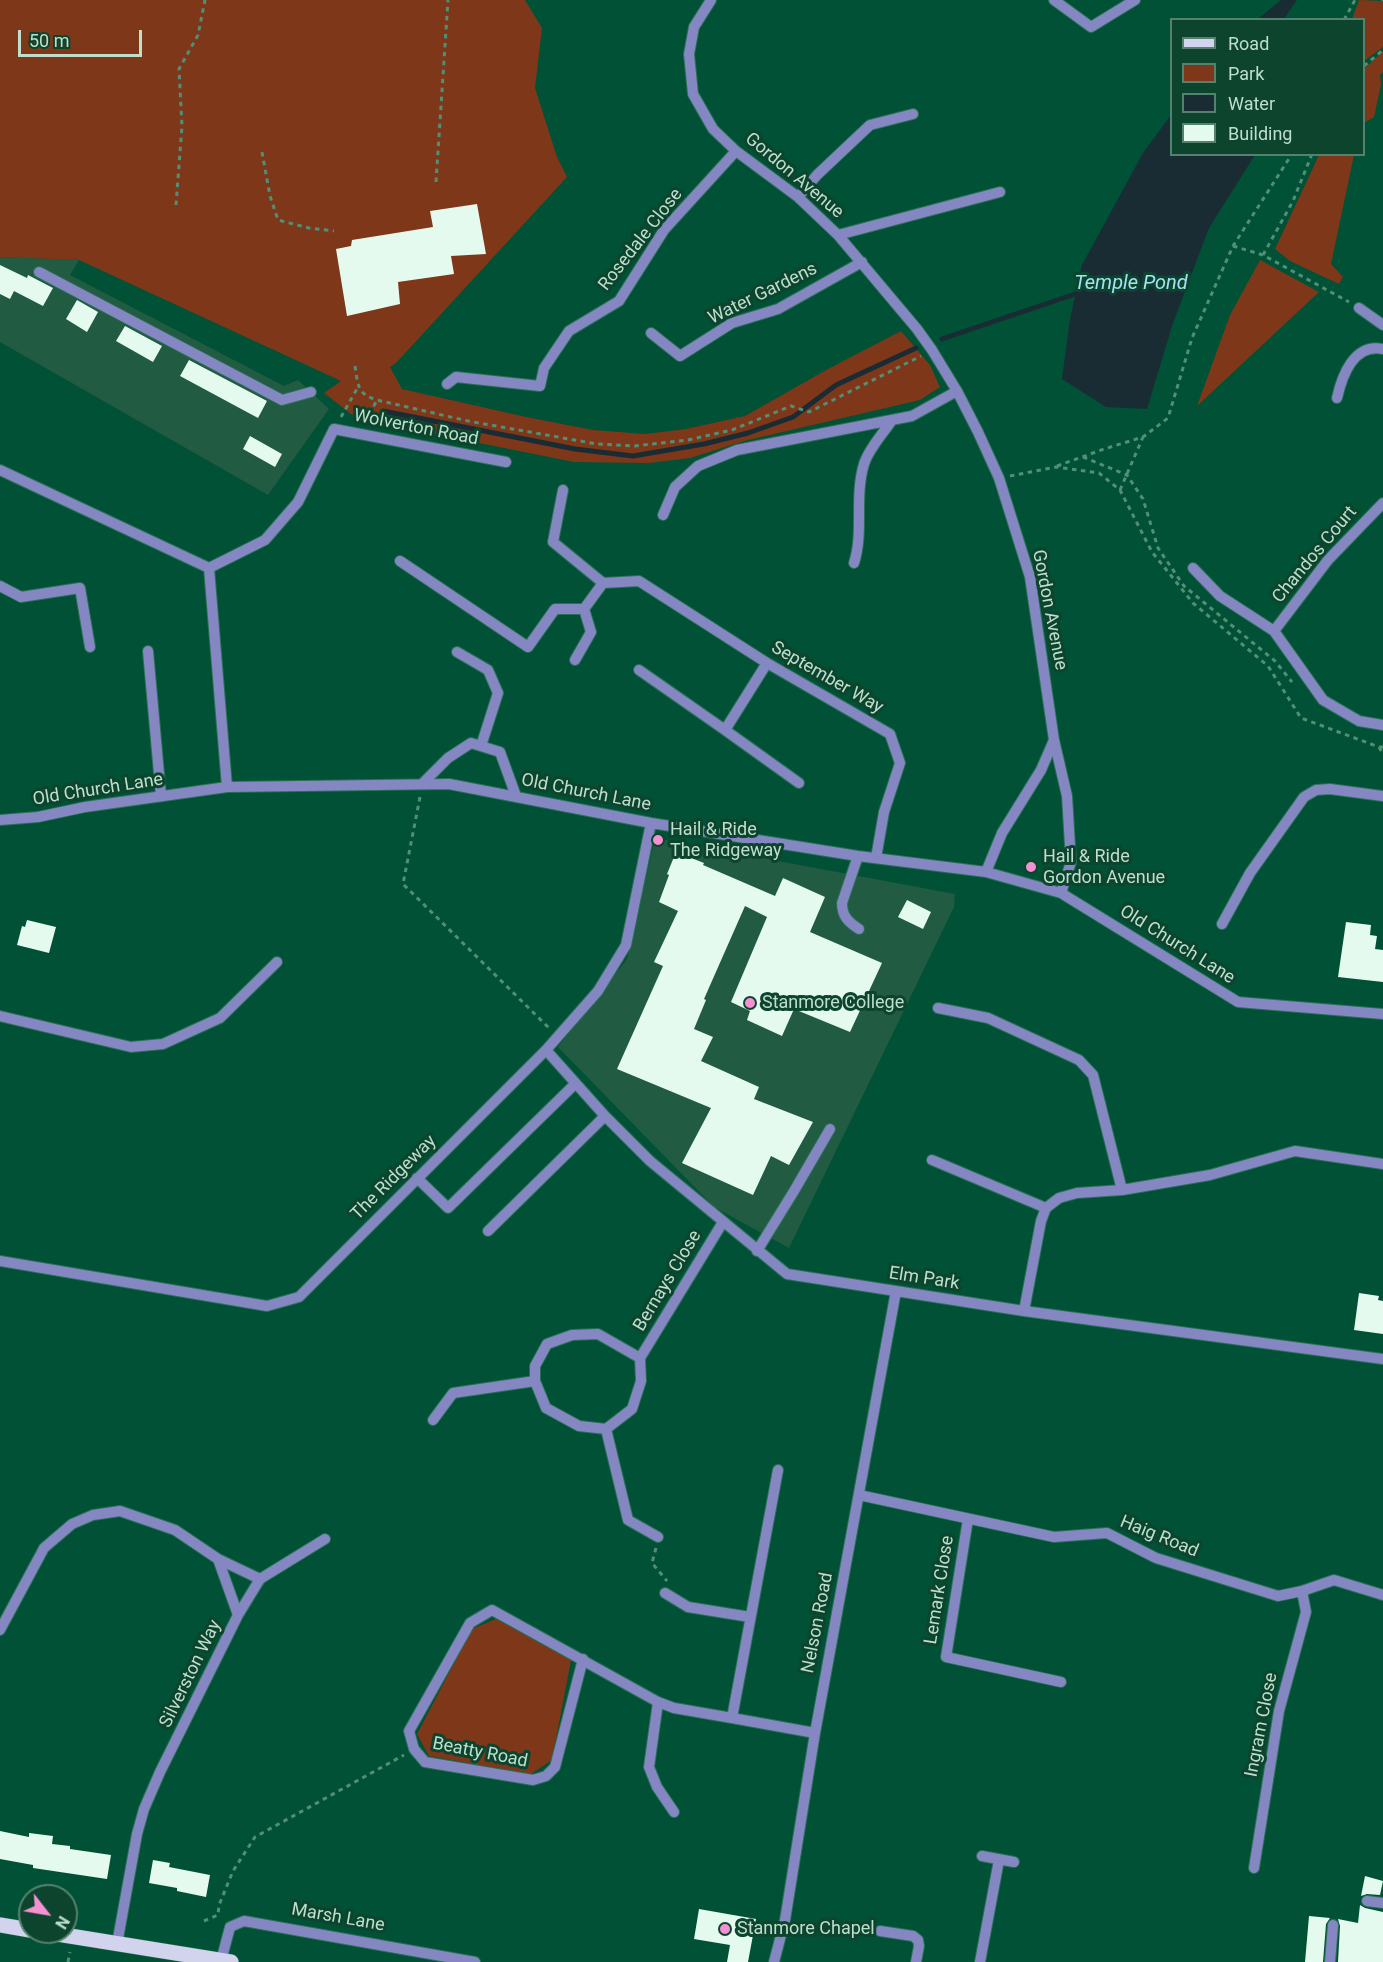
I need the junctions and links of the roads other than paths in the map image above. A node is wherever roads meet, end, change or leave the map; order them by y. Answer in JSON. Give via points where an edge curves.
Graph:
{"nodes":[{"id":1,"x":711,"y":0,"type":"edge"},
{"id":2,"x":1054,"y":0,"type":"edge"},
{"id":3,"x":1135,"y":0,"type":"edge"},
{"id":4,"x":913,"y":114,"type":"dead end"},
{"id":5,"x":736,"y":151,"type":"junction"},
{"id":6,"x":999,"y":192,"type":"dead end"},
{"id":7,"x":798,"y":197,"type":"junction"},
{"id":8,"x":838,"y":235,"type":"junction"},
{"id":9,"x":862,"y":262,"type":"junction"},
{"id":10,"x":39,"y":272,"type":"dead end"},
{"id":11,"x":1359,"y":308,"type":"road end"},
{"id":12,"x":1383,"y":325,"type":"edge"},
{"id":13,"x":651,"y":333,"type":"dead end"},
{"id":14,"x":1383,"y":349,"type":"edge"},
{"id":15,"x":447,"y":384,"type":"dead end"},
{"id":16,"x":957,"y":391,"type":"junction"},
{"id":17,"x":310,"y":392,"type":"dead end"},
{"id":18,"x":1337,"y":398,"type":"dead end"},
{"id":19,"x":892,"y":420,"type":"junction"},
{"id":20,"x":506,"y":462,"type":"dead end"},
{"id":21,"x":0,"y":470,"type":"edge"},
{"id":22,"x":563,"y":490,"type":"dead end"},
{"id":23,"x":1383,"y":503,"type":"edge"},
{"id":24,"x":663,"y":515,"type":"dead end"},
{"id":25,"x":400,"y":561,"type":"dead end"},
{"id":26,"x":854,"y":563,"type":"dead end"},
{"id":27,"x":209,"y":568,"type":"junction"},
{"id":28,"x":1193,"y":568,"type":"dead end"},
{"id":29,"x":603,"y":583,"type":"junction"},
{"id":30,"x":0,"y":586,"type":"edge"},
{"id":31,"x":584,"y":609,"type":"junction"},
{"id":32,"x":1274,"y":631,"type":"junction"},
{"id":33,"x":90,"y":647,"type":"dead end"},
{"id":34,"x":148,"y":651,"type":"dead end"},
{"id":35,"x":457,"y":652,"type":"dead end"},
{"id":36,"x":575,"y":660,"type":"dead end"},
{"id":37,"x":766,"y":663,"type":"junction"},
{"id":38,"x":639,"y":670,"type":"dead end"},
{"id":39,"x":1383,"y":726,"type":"edge"},
{"id":40,"x":725,"y":730,"type":"junction"},
{"id":41,"x":1054,"y":740,"type":"junction"},
{"id":42,"x":481,"y":746,"type":"junction"},
{"id":43,"x":423,"y":783,"type":"junction"},
{"id":44,"x":799,"y":783,"type":"dead end"},
{"id":45,"x":228,"y":787,"type":"junction"},
{"id":46,"x":161,"y":796,"type":"junction"},
{"id":47,"x":516,"y":796,"type":"junction"},
{"id":48,"x":1383,"y":796,"type":"edge"},
{"id":49,"x":0,"y":820,"type":"edge"},
{"id":50,"x":651,"y":823,"type":"junction"},
{"id":51,"x":858,"y":856,"type":"junction"},
{"id":52,"x":876,"y":858,"type":"junction"},
{"id":53,"x":986,"y":872,"type":"junction"},
{"id":54,"x":1060,"y":893,"type":"junction"},
{"id":55,"x":1222,"y":924,"type":"dead end"},
{"id":56,"x":858,"y":929,"type":"dead end"},
{"id":57,"x":277,"y":962,"type":"dead end"},
{"id":58,"x":938,"y":1008,"type":"dead end"},
{"id":59,"x":1383,"y":1014,"type":"edge"},
{"id":60,"x":0,"y":1017,"type":"edge"},
{"id":61,"x":546,"y":1050,"type":"junction"},
{"id":62,"x":576,"y":1084,"type":"junction"},
{"id":63,"x":605,"y":1116,"type":"junction"},
{"id":64,"x":830,"y":1129,"type":"dead end"},
{"id":65,"x":932,"y":1160,"type":"dead end"},
{"id":66,"x":1383,"y":1164,"type":"edge"},
{"id":67,"x":417,"y":1179,"type":"junction"},
{"id":68,"x":1122,"y":1190,"type":"junction"},
{"id":69,"x":1046,"y":1208,"type":"junction"},
{"id":70,"x":723,"y":1222,"type":"junction"},
{"id":71,"x":488,"y":1231,"type":"dead end"},
{"id":72,"x":757,"y":1251,"type":"junction"},
{"id":73,"x":0,"y":1262,"type":"edge"},
{"id":74,"x":896,"y":1291,"type":"junction"},
{"id":75,"x":1024,"y":1311,"type":"junction"},
{"id":76,"x":640,"y":1358,"type":"junction"},
{"id":77,"x":1383,"y":1359,"type":"edge"},
{"id":78,"x":535,"y":1382,"type":"junction"},
{"id":79,"x":433,"y":1420,"type":"dead end"},
{"id":80,"x":606,"y":1429,"type":"junction"},
{"id":81,"x":778,"y":1470,"type":"dead end"},
{"id":82,"x":859,"y":1495,"type":"junction"},
{"id":83,"x":968,"y":1519,"type":"junction"},
{"id":84,"x":658,"y":1537,"type":"road end"},
{"id":85,"x":325,"y":1539,"type":"dead end"},
{"id":86,"x":218,"y":1559,"type":"junction"},
{"id":87,"x":260,"y":1579,"type":"junction"},
{"id":88,"x":1302,"y":1591,"type":"junction"},
{"id":89,"x":665,"y":1593,"type":"road end"},
{"id":90,"x":1383,"y":1594,"type":"edge"},
{"id":91,"x":238,"y":1615,"type":"junction"},
{"id":92,"x":750,"y":1617,"type":"junction"},
{"id":93,"x":0,"y":1630,"type":"edge"},
{"id":94,"x":582,"y":1659,"type":"junction"},
{"id":95,"x":1061,"y":1682,"type":"dead end"},
{"id":96,"x":658,"y":1702,"type":"junction"},
{"id":97,"x":732,"y":1718,"type":"junction"},
{"id":98,"x":815,"y":1733,"type":"junction"},
{"id":99,"x":674,"y":1812,"type":"dead end"},
{"id":100,"x":982,"y":1856,"type":"dead end"},
{"id":101,"x":999,"y":1860,"type":"junction"},
{"id":102,"x":1014,"y":1862,"type":"dead end"},
{"id":103,"x":1254,"y":1868,"type":"dead end"},
{"id":104,"x":1367,"y":1900,"type":"dead end"},
{"id":105,"x":1383,"y":1903,"type":"edge"},
{"id":106,"x":0,"y":1925,"type":"edge"},
{"id":107,"x":1333,"y":1925,"type":"dead end"},
{"id":108,"x":18,"y":1928,"type":"edge"},
{"id":109,"x":880,"y":1930,"type":"dead end"},
{"id":110,"x":78,"y":1938,"type":"edge"},
{"id":111,"x":117,"y":1944,"type":"junction"},
{"id":112,"x":226,"y":1961,"type":"edge"},
{"id":113,"x":475,"y":1962,"type":"edge"},
{"id":114,"x":774,"y":1962,"type":"edge"},
{"id":115,"x":916,"y":1962,"type":"edge"},
{"id":116,"x":980,"y":1962,"type":"edge"},
{"id":117,"x":1330,"y":1962,"type":"edge"}],
"edges":[{"from":1,"to":5,"type":"street","name":"Gordon Avenue","via":[[694,27],[690,45],[693,94],[713,129]]},
{"from":2,"to":3,"type":"street","via":[[1091,27]]},
{"from":4,"to":7,"type":"street","via":[[870,125]]},
{"from":5,"to":7,"type":"street","name":"Gordon Avenue"},
{"from":5,"to":15,"type":"street","name":"Rosedale Close","via":[[664,230],[619,301],[569,331],[544,368],[540,386],[456,377]]},
{"from":6,"to":8,"type":"street"},
{"from":7,"to":8,"type":"street","name":"Gordon Avenue"},
{"from":8,"to":9,"type":"street","name":"Gordon Avenue"},
{"from":9,"to":13,"type":"street","name":"Water Gardens","via":[[778,309],[732,323],[681,356]]},
{"from":9,"to":16,"type":"street","name":"Gordon Avenue","via":[[932,350]]},
{"from":10,"to":17,"type":"street","via":[[282,400]]},
{"from":11,"to":12,"type":"street"},
{"from":14,"to":18,"type":"street","via":[[1365,350],[1354,359],[1342,376]]},
{"from":16,"to":19,"type":"street","via":[[912,416]]},
{"from":16,"to":41,"type":"street","name":"Gordon Avenue","via":[[999,478],[1030,577]]},
{"from":19,"to":24,"type":"street","via":[[737,450],[698,466],[675,487]]},
{"from":19,"to":26,"type":"street","via":[[863,467]]},
{"from":20,"to":27,"type":"street","name":"Wolverton Road","via":[[334,429],[298,502],[265,540]]},
{"from":21,"to":27,"type":"street"},
{"from":22,"to":29,"type":"street","via":[[553,542]]},
{"from":23,"to":32,"type":"street","name":"Chandos Court","via":[[1328,560]]},
{"from":25,"to":31,"type":"street","via":[[528,647],[555,609]]},
{"from":27,"to":45,"type":"street"},
{"from":28,"to":32,"type":"street","name":"Chandos Court","via":[[1220,596]]},
{"from":29,"to":31,"type":"street"},
{"from":29,"to":37,"type":"street","name":"September Way","via":[[639,581]]},
{"from":30,"to":33,"type":"street","via":[[21,597],[80,588]]},
{"from":31,"to":36,"type":"street","via":[[591,632]]},
{"from":32,"to":39,"type":"street","name":"Chandos Court","via":[[1323,700],[1359,721]]},
{"from":34,"to":46,"type":"street"},
{"from":35,"to":42,"type":"street","via":[[488,670],[498,693]]},
{"from":37,"to":40,"type":"street"},
{"from":37,"to":52,"type":"street","name":"September Way","via":[[890,734],[900,763],[884,812]]},
{"from":38,"to":40,"type":"street"},
{"from":40,"to":44,"type":"street"},
{"from":41,"to":53,"type":"street","via":[[1041,770],[1002,834]]},
{"from":41,"to":54,"type":"street","name":"Gordon Avenue","via":[[1067,796],[1071,862]]},
{"from":42,"to":43,"type":"street","via":[[471,743],[448,758]]},
{"from":42,"to":47,"type":"street","via":[[500,752]]},
{"from":43,"to":45,"type":"street","name":"Old Church Lane"},
{"from":43,"to":47,"type":"street","name":"Old Church Lane"},
{"from":45,"to":46,"type":"street","name":"Old Church Lane"},
{"from":46,"to":49,"type":"street","name":"Old Church Lane"},
{"from":47,"to":50,"type":"street","name":"Old Church Lane"},
{"from":48,"to":55,"type":"street","via":[[1330,789],[1316,790],[1304,797],[1250,873]]},
{"from":50,"to":51,"type":"street","name":"Old Church Lane"},
{"from":50,"to":61,"type":"street","name":"The Ridgeway","via":[[626,945],[598,992]]},
{"from":51,"to":52,"type":"street","name":"Old Church Lane"},
{"from":51,"to":56,"type":"street","via":[[842,911]]},
{"from":52,"to":53,"type":"street","name":"Old Church Lane"},
{"from":53,"to":54,"type":"street","name":"Old Church Lane"},
{"from":54,"to":59,"type":"street","name":"Old Church Lane","via":[[1238,1002]]},
{"from":57,"to":60,"type":"street","via":[[220,1018],[163,1044],[131,1047]]},
{"from":58,"to":68,"type":"street","via":[[988,1018],[1079,1060],[1093,1075]]},
{"from":61,"to":62,"type":"street","name":"Elm Park"},
{"from":61,"to":67,"type":"street","name":"The Ridgeway"},
{"from":62,"to":63,"type":"street","name":"Elm Park"},
{"from":62,"to":67,"type":"street","via":[[448,1208]]},
{"from":63,"to":70,"type":"street","name":"Elm Park","via":[[650,1161]]},
{"from":63,"to":71,"type":"street"},
{"from":64,"to":72,"type":"street"},
{"from":65,"to":69,"type":"street"},
{"from":66,"to":68,"type":"street","via":[[1295,1151],[1210,1175]]},
{"from":67,"to":73,"type":"street","name":"The Ridgeway","via":[[299,1297],[267,1306]]},
{"from":68,"to":69,"type":"street","via":[[1077,1193],[1059,1198]]},
{"from":69,"to":75,"type":"street"},
{"from":70,"to":72,"type":"street","name":"Elm Park"},
{"from":70,"to":76,"type":"street","name":"Bernays Close"},
{"from":72,"to":74,"type":"street","name":"Elm Park","via":[[787,1274]]},
{"from":74,"to":75,"type":"street","name":"Elm Park"},
{"from":74,"to":82,"type":"street","name":"Nelson Road"},
{"from":75,"to":77,"type":"street","name":"Elm Park"},
{"from":76,"to":78,"type":"street","via":[[598,1334],[572,1335],[547,1344],[534,1366]]},
{"from":76,"to":80,"type":"street","via":[[640,1381],[632,1409]]},
{"from":78,"to":79,"type":"street","via":[[453,1393]]},
{"from":78,"to":80,"type":"street","via":[[546,1408],[579,1426]]},
{"from":80,"to":84,"type":"street","via":[[628,1520]]},
{"from":81,"to":92,"type":"street"},
{"from":82,"to":83,"type":"street","name":"Haig Road"},
{"from":82,"to":98,"type":"street","name":"Nelson Road"},
{"from":83,"to":88,"type":"street","name":"Haig Road","via":[[1054,1537],[1107,1533],[1156,1558],[1278,1596]]},
{"from":83,"to":95,"type":"street","name":"Lemark Close","via":[[946,1657]]},
{"from":85,"to":87,"type":"street"},
{"from":86,"to":87,"type":"street"},
{"from":86,"to":91,"type":"street","name":"Silverston Way"},
{"from":86,"to":93,"type":"street","via":[[175,1530],[120,1511],[93,1515],[72,1524],[44,1548]]},
{"from":87,"to":91,"type":"street"},
{"from":88,"to":90,"type":"street","name":"Haig Road","via":[[1334,1580]]},
{"from":88,"to":103,"type":"street","name":"Ingram Close","via":[[1306,1612],[1279,1711]]},
{"from":89,"to":92,"type":"street","via":[[688,1607]]},
{"from":91,"to":111,"type":"street","name":"Silverston Way","via":[[144,1809]]},
{"from":92,"to":97,"type":"street"},
{"from":94,"to":94,"type":"street","name":"Beatty Road","via":[[492,1610],[470,1623],[410,1731],[414,1749],[425,1762],[533,1780],[546,1776],[555,1767]]},
{"from":94,"to":96,"type":"street","name":"Beatty Road"},
{"from":96,"to":97,"type":"street","name":"Beatty Road"},
{"from":96,"to":99,"type":"street","via":[[649,1767]]},
{"from":97,"to":98,"type":"street","name":"Beatty Road"},
{"from":98,"to":114,"type":"street","name":"Nelson Road","via":[[785,1920]]},
{"from":100,"to":101,"type":"street"},
{"from":101,"to":102,"type":"street"},
{"from":101,"to":116,"type":"street"},
{"from":104,"to":105,"type":"street"},
{"from":106,"to":108,"type":"main road"},
{"from":107,"to":117,"type":"street"},
{"from":109,"to":115,"type":"street","via":[[918,1940]]},
{"from":110,"to":111,"type":"main road","name":"Marsh Lane"},
{"from":111,"to":112,"type":"main road","name":"Marsh Lane"},
{"from":112,"to":113,"type":"street","name":"Marsh Lane","via":[[230,1927],[244,1921]]}]}
